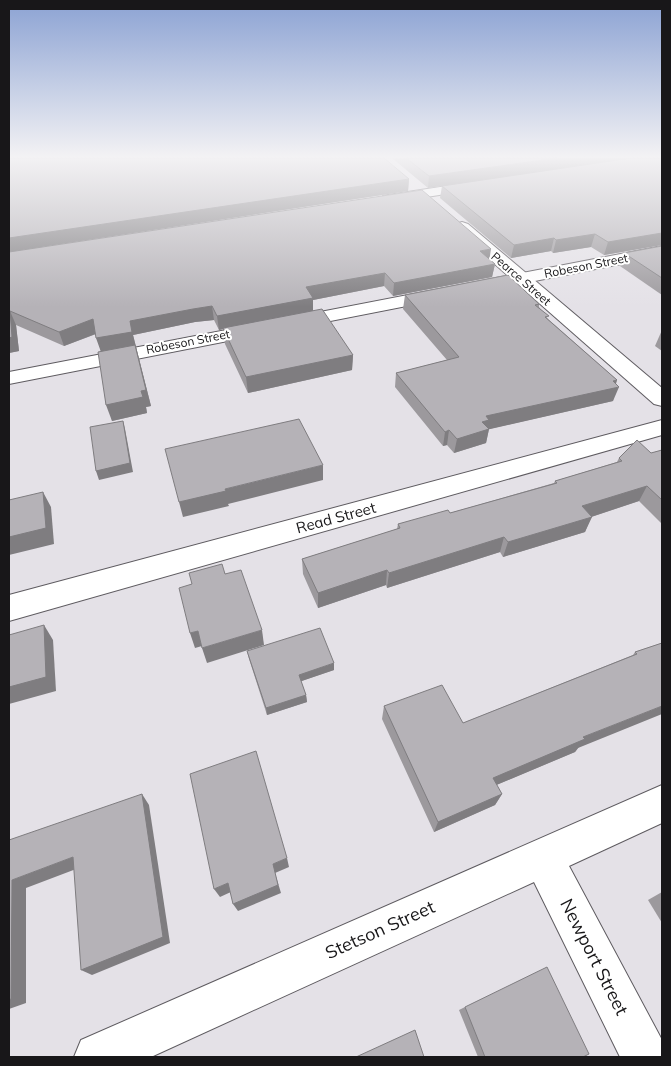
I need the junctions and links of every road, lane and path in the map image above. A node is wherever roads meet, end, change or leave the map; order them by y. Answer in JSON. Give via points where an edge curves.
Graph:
{"nodes":[{"id":1,"x":451,"y":218,"type":"edge"},
{"id":2,"x":662,"y":252,"type":"edge"},
{"id":3,"x":521,"y":279,"type":"junction"},
{"id":4,"x":9,"y":378,"type":"edge"},
{"id":5,"x":662,"y":399,"type":"edge"},
{"id":6,"x":662,"y":427,"type":"edge"},
{"id":7,"x":9,"y":608,"type":"edge"},
{"id":8,"x":662,"y":804,"type":"edge"},
{"id":9,"x":543,"y":857,"type":"junction"},
{"id":10,"x":98,"y":1057,"type":"edge"},
{"id":11,"x":645,"y":1057,"type":"edge"}],
"edges":[{"from":1,"to":3,"type":"street","name":"Pearce Street"},
{"from":2,"to":3,"type":"street","name":"Robeson Street"},
{"from":3,"to":4,"type":"street","name":"Robeson Street"},
{"from":3,"to":5,"type":"street","name":"Pearce Street"},
{"from":6,"to":7,"type":"street","name":"Read Street"},
{"from":8,"to":9,"type":"street","name":"Stetson Street"},
{"from":9,"to":10,"type":"street","name":"Stetson Street"},
{"from":9,"to":11,"type":"street","name":"Newport Street"}]}
